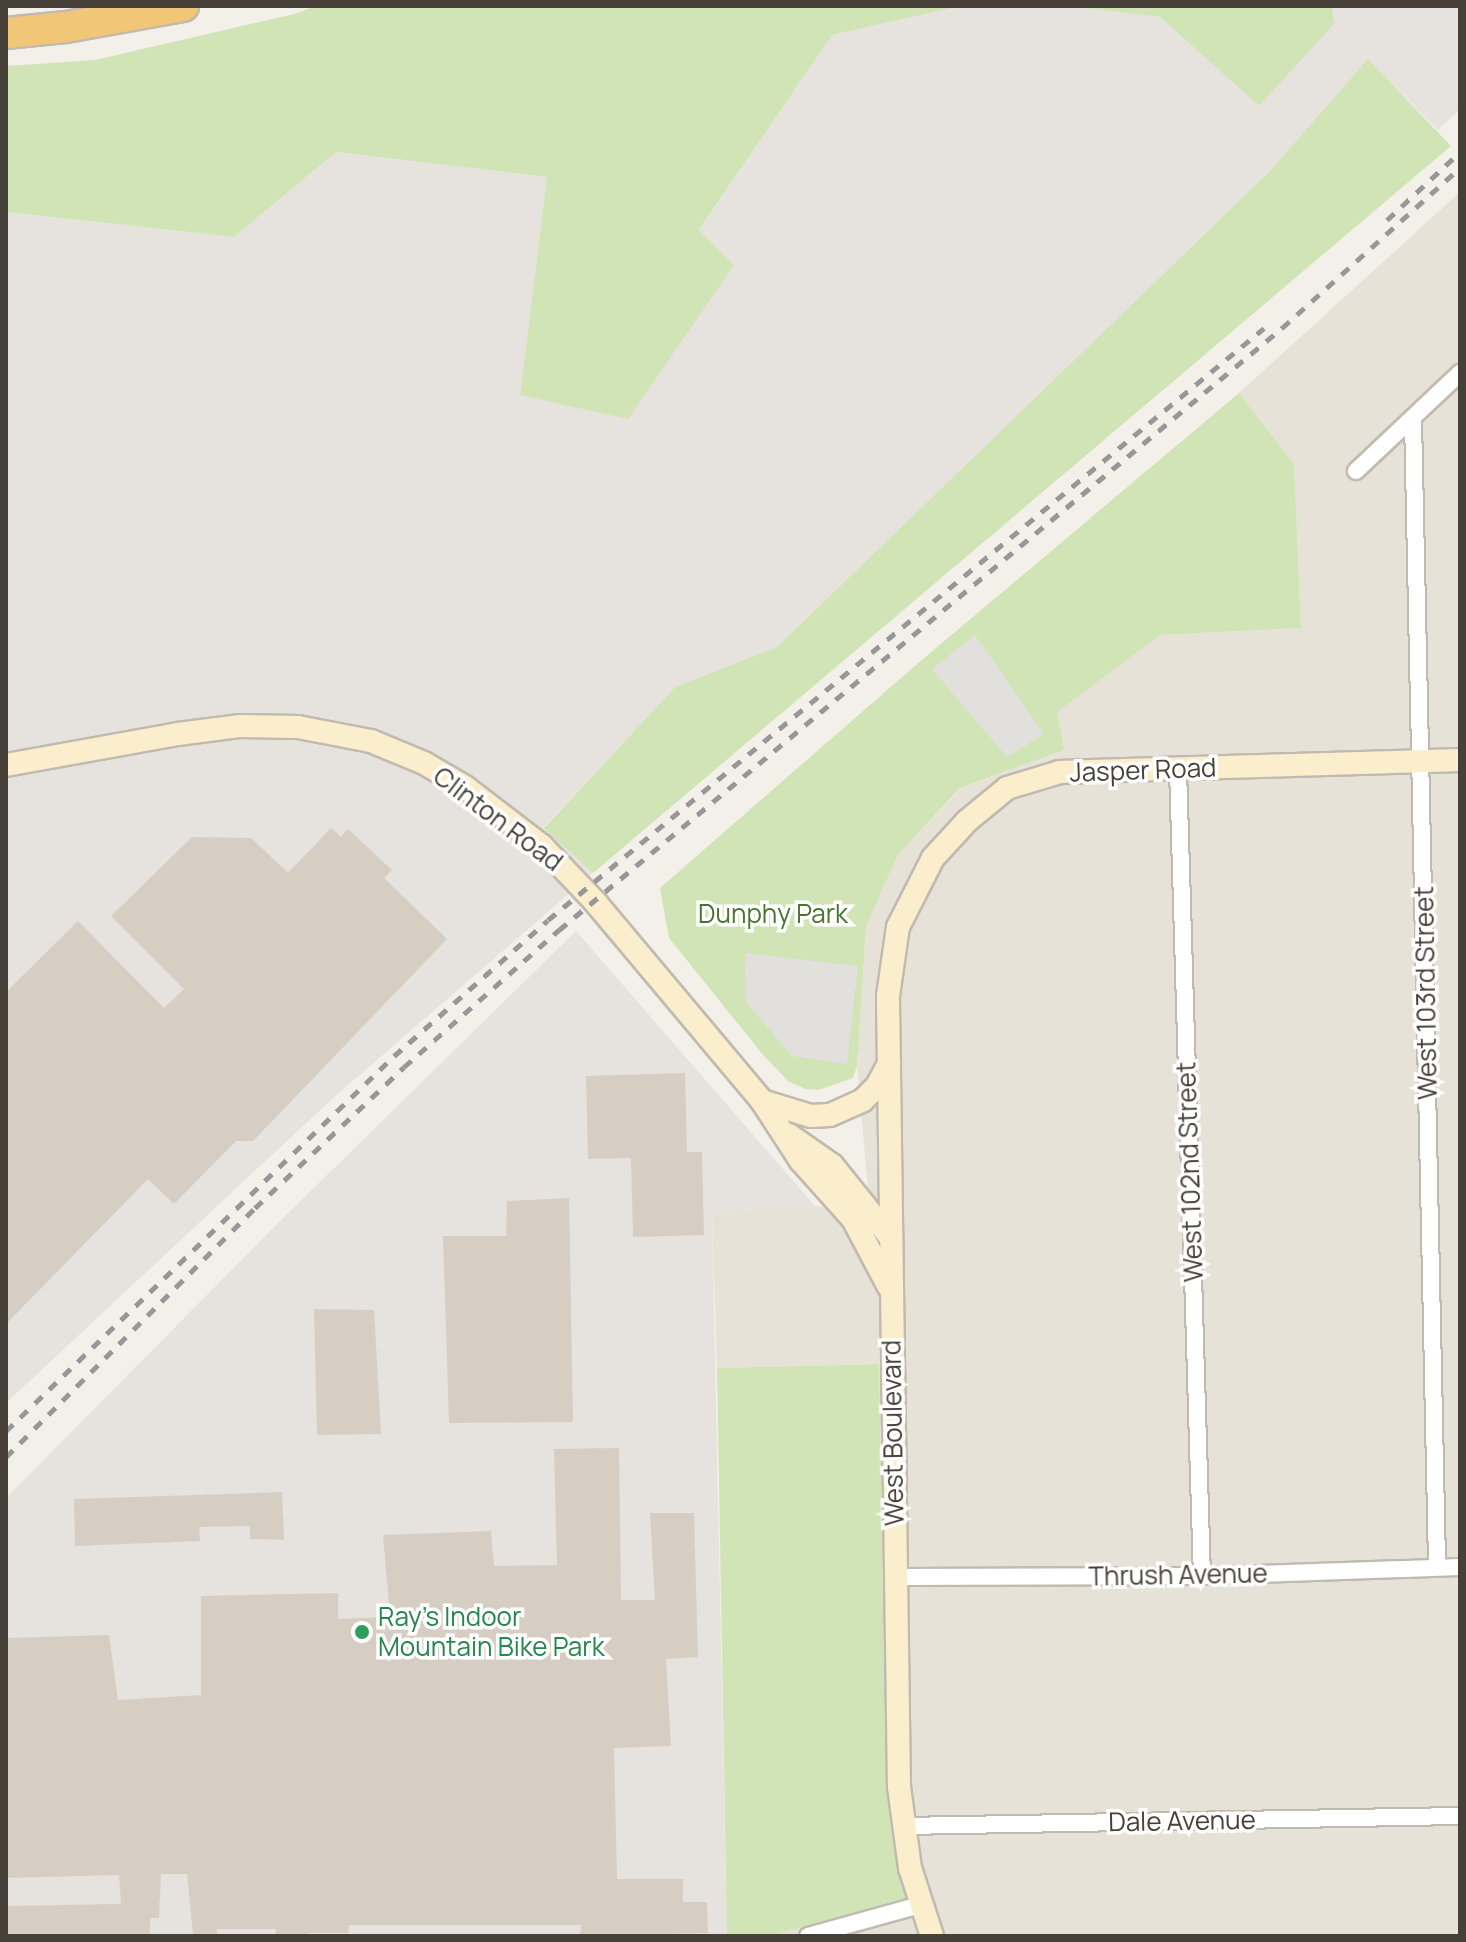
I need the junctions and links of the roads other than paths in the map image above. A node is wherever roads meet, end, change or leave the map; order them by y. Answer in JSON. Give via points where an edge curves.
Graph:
{"nodes":[{"id":1,"x":183,"y":6,"type":"edge"},
{"id":2,"x":6,"y":33,"type":"edge"},
{"id":3,"x":1460,"y":373,"type":"edge"},
{"id":4,"x":1413,"y":418,"type":"junction"},
{"id":5,"x":1356,"y":471,"type":"dead end"},
{"id":6,"x":1460,"y":760,"type":"edge"},
{"id":7,"x":1421,"y":761,"type":"junction"},
{"id":8,"x":6,"y":765,"type":"edge"},
{"id":9,"x":1178,"y":769,"type":"junction"},
{"id":10,"x":898,"y":927,"type":"joint"},
{"id":11,"x":890,"y":1062,"type":"junction"},
{"id":12,"x":762,"y":1101,"type":"junction"},
{"id":13,"x":862,"y":1214,"type":"junction"},
{"id":14,"x":891,"y":1238,"type":"junction"},
{"id":15,"x":891,"y":1289,"type":"junction"},
{"id":16,"x":1437,"y":1567,"type":"junction"},
{"id":17,"x":1460,"y":1567,"type":"edge"},
{"id":18,"x":1202,"y":1576,"type":"junction"},
{"id":19,"x":897,"y":1577,"type":"junction"},
{"id":20,"x":1460,"y":1816,"type":"edge"},
{"id":21,"x":903,"y":1826,"type":"junction"},
{"id":22,"x":920,"y":1905,"type":"junction"},
{"id":23,"x":808,"y":1936,"type":"edge"},
{"id":24,"x":932,"y":1936,"type":"edge"}],
"edges":[{"from":1,"to":2,"type":"highway"},
{"from":3,"to":4,"type":"street"},
{"from":4,"to":5,"type":"street"},
{"from":4,"to":7,"type":"street","name":"West 103rd Street"},
{"from":6,"to":7,"type":"street","name":"Jasper Road"},
{"from":7,"to":9,"type":"street","name":"Jasper Road"},
{"from":7,"to":16,"type":"street","name":"West 103rd Street"},
{"from":8,"to":12,"type":"street","name":"Clinton Road","via":[[240,726],[298,727],[371,741],[424,763],[542,846]]},
{"from":9,"to":10,"type":"street","name":"Jasper Road","via":[[1060,772],[1007,788],[933,858]]},
{"from":9,"to":18,"type":"street","name":"West 102nd Street"},
{"from":10,"to":11,"type":"street","name":"West Boulevard","via":[[888,996]]},
{"from":11,"to":12,"type":"street","via":[[863,1100],[839,1112],[811,1116]]},
{"from":11,"to":14,"type":"street","name":"West Boulevard"},
{"from":12,"to":13,"type":"street","name":"Clinton Road","via":[[783,1131],[832,1165]]},
{"from":13,"to":14,"type":"street","name":"Clinton Road"},
{"from":13,"to":15,"type":"street","name":"Clinton Road"},
{"from":14,"to":15,"type":"street","name":"West Boulevard"},
{"from":15,"to":19,"type":"street","name":"West Boulevard"},
{"from":16,"to":17,"type":"street","name":"Thrush Avenue"},
{"from":16,"to":18,"type":"street","name":"Thrush Avenue"},
{"from":18,"to":19,"type":"street","name":"Thrush Avenue"},
{"from":19,"to":21,"type":"street","name":"West Boulevard"},
{"from":20,"to":21,"type":"street","name":"Dale Avenue"},
{"from":21,"to":22,"type":"street","name":"West Boulevard"},
{"from":22,"to":23,"type":"street"},
{"from":22,"to":24,"type":"street","name":"West Boulevard"}]}
